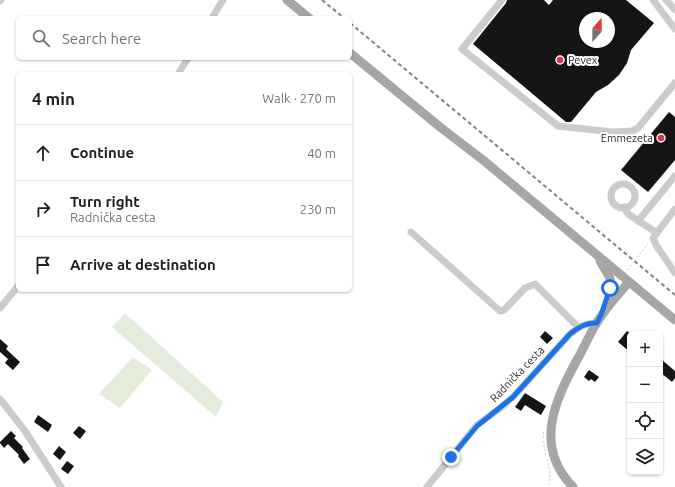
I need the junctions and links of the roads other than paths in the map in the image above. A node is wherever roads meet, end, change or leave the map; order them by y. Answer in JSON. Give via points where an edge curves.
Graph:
{"nodes":[{"id":1,"x":223,"y":0,"type":"edge"},
{"id":2,"x":287,"y":0,"type":"edge"},
{"id":3,"x":502,"y":0,"type":"edge"},
{"id":4,"x":653,"y":0,"type":"edge"},
{"id":5,"x":666,"y":0,"type":"edge"},
{"id":6,"x":675,"y":10,"type":"edge"},
{"id":7,"x":213,"y":16,"type":"edge"},
{"id":8,"x":307,"y":16,"type":"edge"},
{"id":9,"x":675,"y":29,"type":"edge"},
{"id":10,"x":352,"y":55,"type":"edge"},
{"id":11,"x":187,"y":60,"type":"edge"},
{"id":12,"x":179,"y":72,"type":"edge"},
{"id":13,"x":675,"y":83,"type":"edge"},
{"id":14,"x":672,"y":93,"type":"edge"},
{"id":15,"x":675,"y":176,"type":"edge"},
{"id":16,"x":624,"y":207,"type":"dead end"},
{"id":17,"x":675,"y":209,"type":"edge"},
{"id":18,"x":638,"y":221,"type":"junction"},
{"id":19,"x":411,"y":232,"type":"dead end"},
{"id":20,"x":655,"y":236,"type":"junction"},
{"id":21,"x":589,"y":247,"type":"junction"},
{"id":22,"x":675,"y":273,"type":"edge"},
{"id":23,"x":627,"y":280,"type":"junction"},
{"id":24,"x":16,"y":288,"type":"edge"},
{"id":25,"x":610,"y":288,"type":"junction"},
{"id":26,"x":0,"y":308,"type":"edge"},
{"id":27,"x":599,"y":319,"type":"junction"},
{"id":28,"x":675,"y":320,"type":"edge"},
{"id":29,"x":578,"y":327,"type":"junction"},
{"id":30,"x":0,"y":399,"type":"edge"},
{"id":31,"x":571,"y":486,"type":"edge"},
{"id":32,"x":61,"y":487,"type":"edge"},
{"id":33,"x":428,"y":487,"type":"edge"}],
"edges":[{"from":1,"to":7,"type":"street"},
{"from":2,"to":8,"type":"main road"},
{"from":3,"to":14,"type":"street","via":[[462,49],[558,126],[606,132],[632,131]]},
{"from":4,"to":9,"type":"street"},
{"from":5,"to":6,"type":"street"},
{"from":10,"to":21,"type":"main road"},
{"from":11,"to":12,"type":"street"},
{"from":13,"to":14,"type":"street"},
{"from":15,"to":18,"type":"street"},
{"from":16,"to":18,"type":"street","via":[[628,214]]},
{"from":17,"to":20,"type":"street"},
{"from":18,"to":20,"type":"street"},
{"from":19,"to":29,"type":"street","via":[[500,311],[525,288],[535,284]]},
{"from":20,"to":22,"type":"street","via":[[656,245]]},
{"from":21,"to":23,"type":"main road"},
{"from":21,"to":25,"type":"main road","via":[[608,273]]},
{"from":23,"to":25,"type":"main road","via":[[616,281]]},
{"from":23,"to":27,"type":"main road"},
{"from":23,"to":28,"type":"main road"},
{"from":24,"to":26,"type":"street"},
{"from":25,"to":27,"type":"main road"},
{"from":27,"to":29,"type":"street"},
{"from":27,"to":31,"type":"main road","via":[[561,390],[551,421],[550,434],[556,460]]},
{"from":29,"to":33,"type":"street","name":"Radnička cesta","via":[[513,397],[477,426]]},
{"from":30,"to":32,"type":"street","via":[[25,431]]}]}
